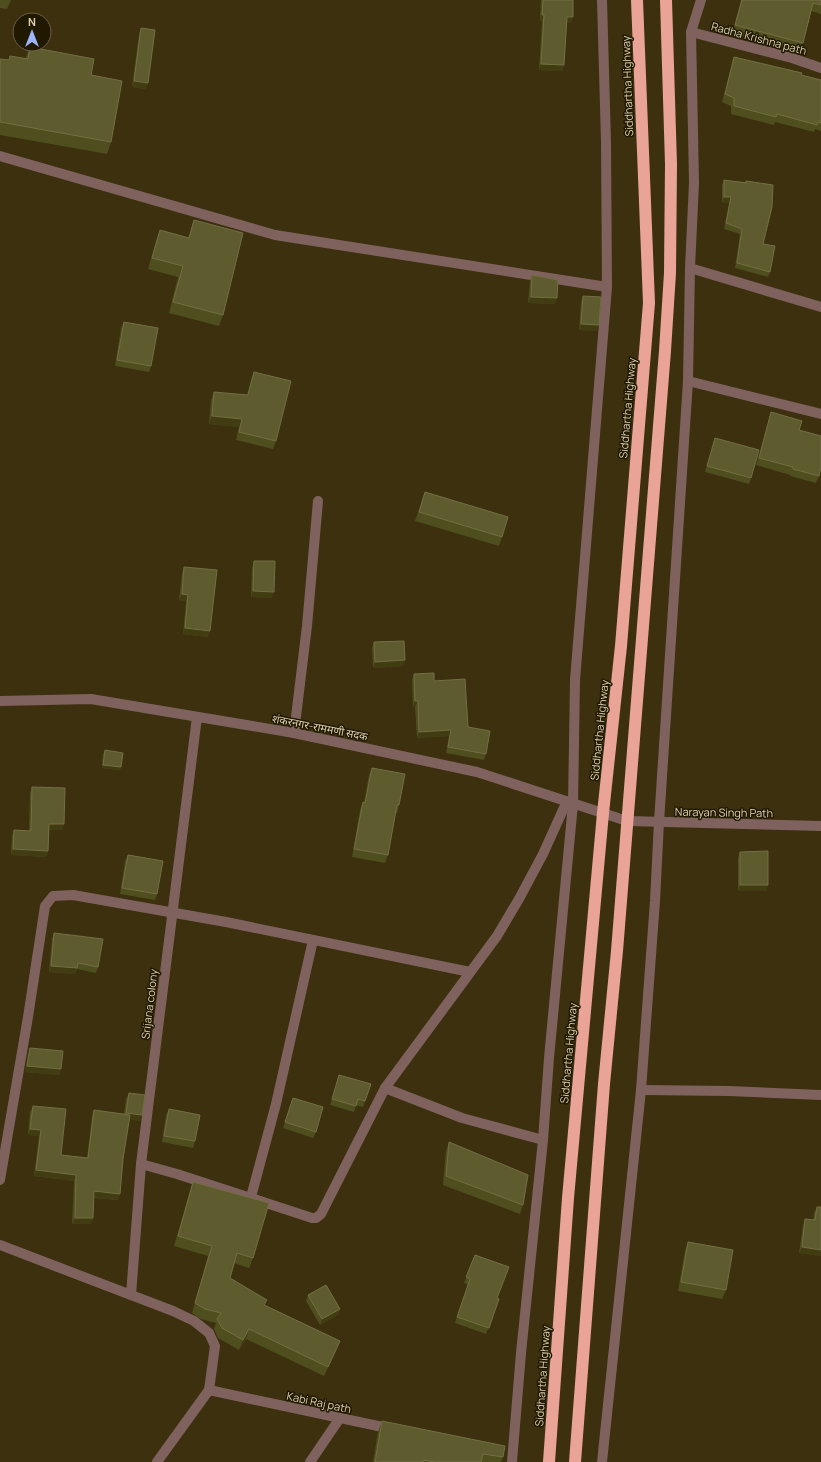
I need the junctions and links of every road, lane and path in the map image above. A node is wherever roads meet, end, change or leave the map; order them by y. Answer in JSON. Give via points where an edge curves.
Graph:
{"nodes":[{"id":1,"x":602,"y":0,"type":"edge"},
{"id":2,"x":637,"y":0,"type":"edge"},
{"id":3,"x":666,"y":0,"type":"edge"},
{"id":4,"x":701,"y":0,"type":"edge"},
{"id":5,"x":690,"y":32,"type":"junction"},
{"id":6,"x":821,"y":68,"type":"edge"},
{"id":7,"x":0,"y":156,"type":"edge"},
{"id":8,"x":690,"y":268,"type":"junction"},
{"id":9,"x":607,"y":287,"type":"junction"},
{"id":10,"x":821,"y":307,"type":"edge"},
{"id":11,"x":688,"y":381,"type":"junction"},
{"id":12,"x":821,"y":414,"type":"edge"},
{"id":13,"x":318,"y":501,"type":"dead end"},
{"id":14,"x":0,"y":701,"type":"edge"},
{"id":15,"x":197,"y":717,"type":"junction"},
{"id":16,"x":294,"y":733,"type":"junction"},
{"id":17,"x":570,"y":802,"type":"junction"},
{"id":18,"x":603,"y":814,"type":"junction"},
{"id":19,"x":627,"y":821,"type":"junction"},
{"id":20,"x":659,"y":822,"type":"junction"},
{"id":21,"x":821,"y":826,"type":"edge"},
{"id":22,"x":173,"y":912,"type":"junction"},
{"id":23,"x":313,"y":940,"type":"junction"},
{"id":24,"x":470,"y":972,"type":"junction"},
{"id":25,"x":385,"y":1088,"type":"junction"},
{"id":26,"x":641,"y":1090,"type":"junction"},
{"id":27,"x":821,"y":1094,"type":"edge"},
{"id":28,"x":543,"y":1140,"type":"junction"},
{"id":29,"x":142,"y":1164,"type":"junction"},
{"id":30,"x":0,"y":1180,"type":"edge"},
{"id":31,"x":251,"y":1197,"type":"junction"},
{"id":32,"x":0,"y":1244,"type":"edge"},
{"id":33,"x":131,"y":1294,"type":"junction"},
{"id":34,"x":209,"y":1390,"type":"junction"},
{"id":35,"x":340,"y":1418,"type":"junction"},
{"id":36,"x":403,"y":1431,"type":"edge"},
{"id":37,"x":510,"y":1455,"type":"edge"},
{"id":38,"x":157,"y":1462,"type":"edge"},
{"id":39,"x":310,"y":1462,"type":"edge"},
{"id":40,"x":549,"y":1462,"type":"edge"},
{"id":41,"x":575,"y":1462,"type":"edge"},
{"id":42,"x":602,"y":1462,"type":"edge"}],
"edges":[{"from":1,"to":9,"type":"street"},
{"from":2,"to":18,"type":"highway","name":"Siddhartha Highway","via":[[649,303],[621,646]]},
{"from":3,"to":19,"type":"highway","via":[[671,164],[670,273]]},
{"from":4,"to":5,"type":"street"},
{"from":5,"to":6,"type":"street","name":"Radha Krishna path"},
{"from":5,"to":8,"type":"street","via":[[694,183]]},
{"from":7,"to":9,"type":"street","via":[[274,235]]},
{"from":8,"to":10,"type":"street"},
{"from":8,"to":11,"type":"street"},
{"from":9,"to":17,"type":"street","via":[[575,680]]},
{"from":11,"to":12,"type":"street"},
{"from":11,"to":20,"type":"street"},
{"from":13,"to":16,"type":"street"},
{"from":14,"to":15,"type":"street","name":"शंकरनगर-राममणी सदक","via":[[91,699]]},
{"from":15,"to":16,"type":"street","name":"शंकरनगर-राममणी सदक"},
{"from":15,"to":22,"type":"street","name":"Srijana colony"},
{"from":16,"to":17,"type":"street","name":"शंकरनगर-राममणी सदक","via":[[477,772]]},
{"from":17,"to":18,"type":"street","name":"शंकरनगर-राममणी सदक"},
{"from":17,"to":24,"type":"street","via":[[520,898],[497,936]]},
{"from":17,"to":28,"type":"street"},
{"from":18,"to":19,"type":"street","name":"शंकरनगर-राममणी सदक"},
{"from":18,"to":40,"type":"highway","name":"Siddhartha Highway","via":[[568,1198]]},
{"from":19,"to":20,"type":"street","name":"Narayan Singh Path"},
{"from":19,"to":41,"type":"highway"},
{"from":20,"to":21,"type":"street","name":"Narayan Singh Path"},
{"from":20,"to":26,"type":"street"},
{"from":22,"to":23,"type":"street"},
{"from":22,"to":29,"type":"street","name":"Srijana colony"},
{"from":22,"to":30,"type":"street","via":[[73,895],[53,896],[45,906]]},
{"from":23,"to":24,"type":"street"},
{"from":23,"to":31,"type":"street","via":[[276,1104]]},
{"from":24,"to":25,"type":"street"},
{"from":25,"to":28,"type":"street","via":[[462,1118]]},
{"from":25,"to":31,"type":"street","via":[[321,1214],[312,1218]]},
{"from":26,"to":27,"type":"street"},
{"from":26,"to":42,"type":"street"},
{"from":28,"to":37,"type":"street"},
{"from":29,"to":31,"type":"street"},
{"from":29,"to":33,"type":"street","name":"Srijana colony"},
{"from":32,"to":33,"type":"street"},
{"from":33,"to":34,"type":"street","via":[[194,1321],[209,1333],[215,1346]]},
{"from":34,"to":35,"type":"street","name":"Kabi Raj path"},
{"from":34,"to":38,"type":"street"},
{"from":35,"to":36,"type":"street","name":"Kabi Raj path"},
{"from":35,"to":39,"type":"street"}]}
